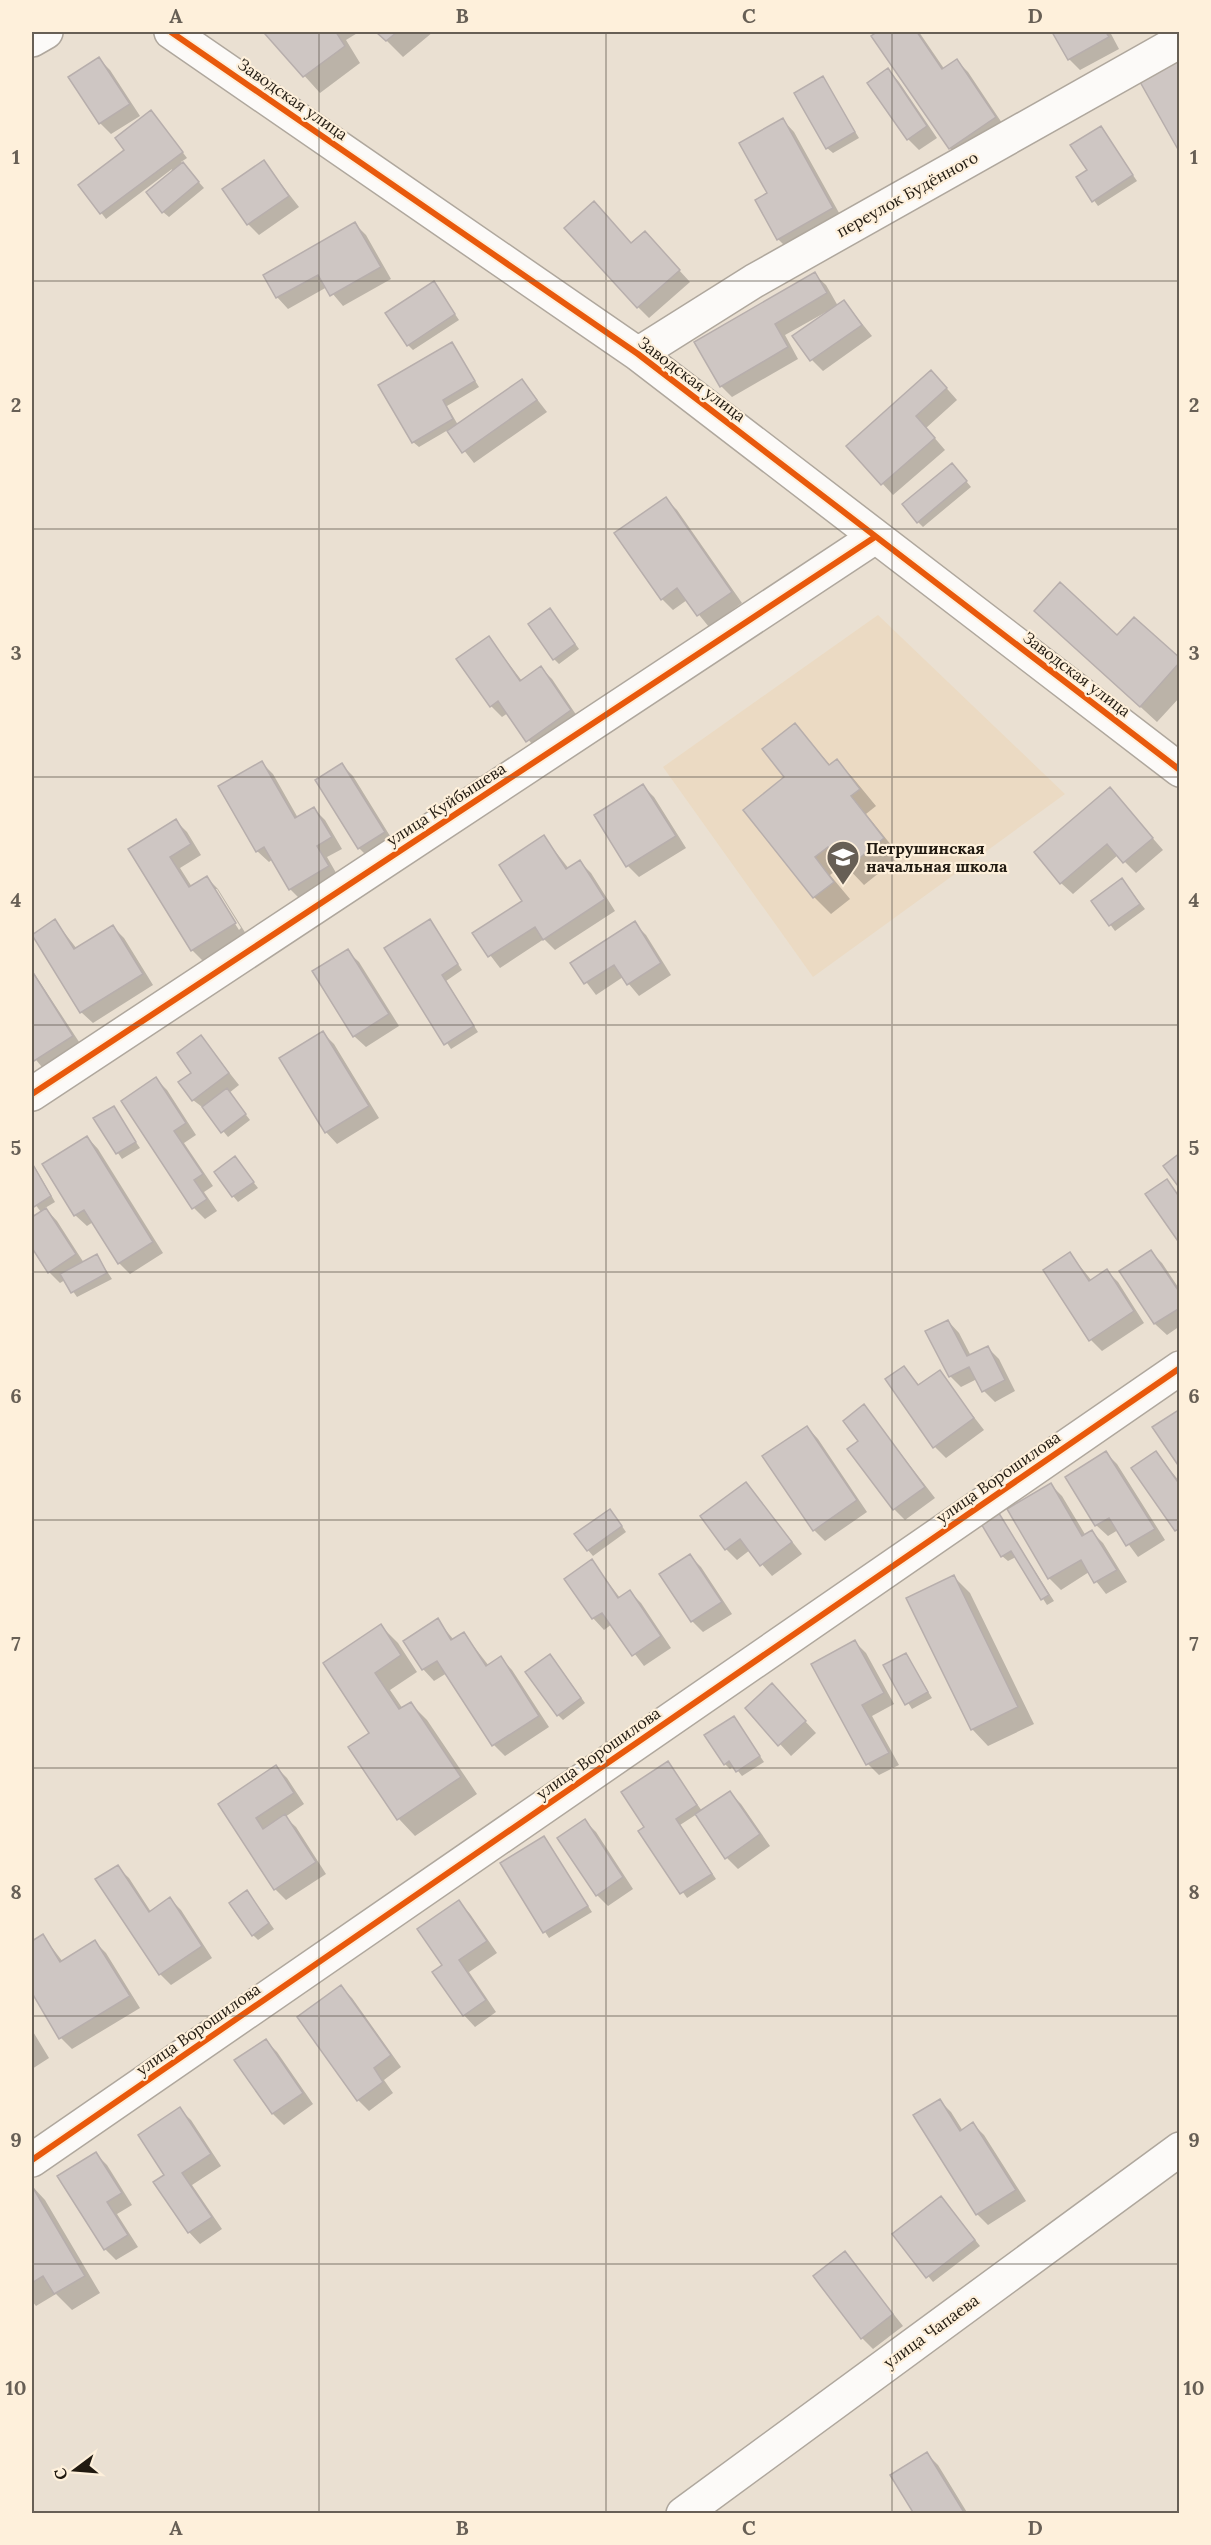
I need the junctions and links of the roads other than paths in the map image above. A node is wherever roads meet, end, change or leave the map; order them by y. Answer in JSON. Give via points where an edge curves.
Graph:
{"nodes":[{"id":1,"x":46,"y":32,"type":"edge"},
{"id":2,"x":171,"y":32,"type":"edge"},
{"id":3,"x":32,"y":39,"type":"edge"},
{"id":4,"x":1179,"y":41,"type":"edge"},
{"id":5,"x":638,"y":354,"type":"junction"},
{"id":6,"x":875,"y":537,"type":"junction"},
{"id":7,"x":1173,"y":753,"type":"edge"},
{"id":8,"x":32,"y":1095,"type":"edge"},
{"id":9,"x":1179,"y":1368,"type":"edge"},
{"id":10,"x":1179,"y":2149,"type":"edge"},
{"id":11,"x":32,"y":2160,"type":"edge"},
{"id":12,"x":683,"y":2514,"type":"edge"}],
"edges":[{"from":1,"to":3,"type":"street"},
{"from":2,"to":5,"type":"street","name":"Заводская улица"},
{"from":4,"to":5,"type":"street","name":"переулок Будённого","via":[[754,281]]},
{"from":5,"to":6,"type":"street","name":"Заводская улица"},
{"from":6,"to":7,"type":"street","name":"Заводская улица"},
{"from":6,"to":8,"type":"street","name":"улица Куйбышева"},
{"from":9,"to":11,"type":"street","name":"улица Ворошилова"},
{"from":10,"to":12,"type":"street","name":"улица Чапаева"}]}
